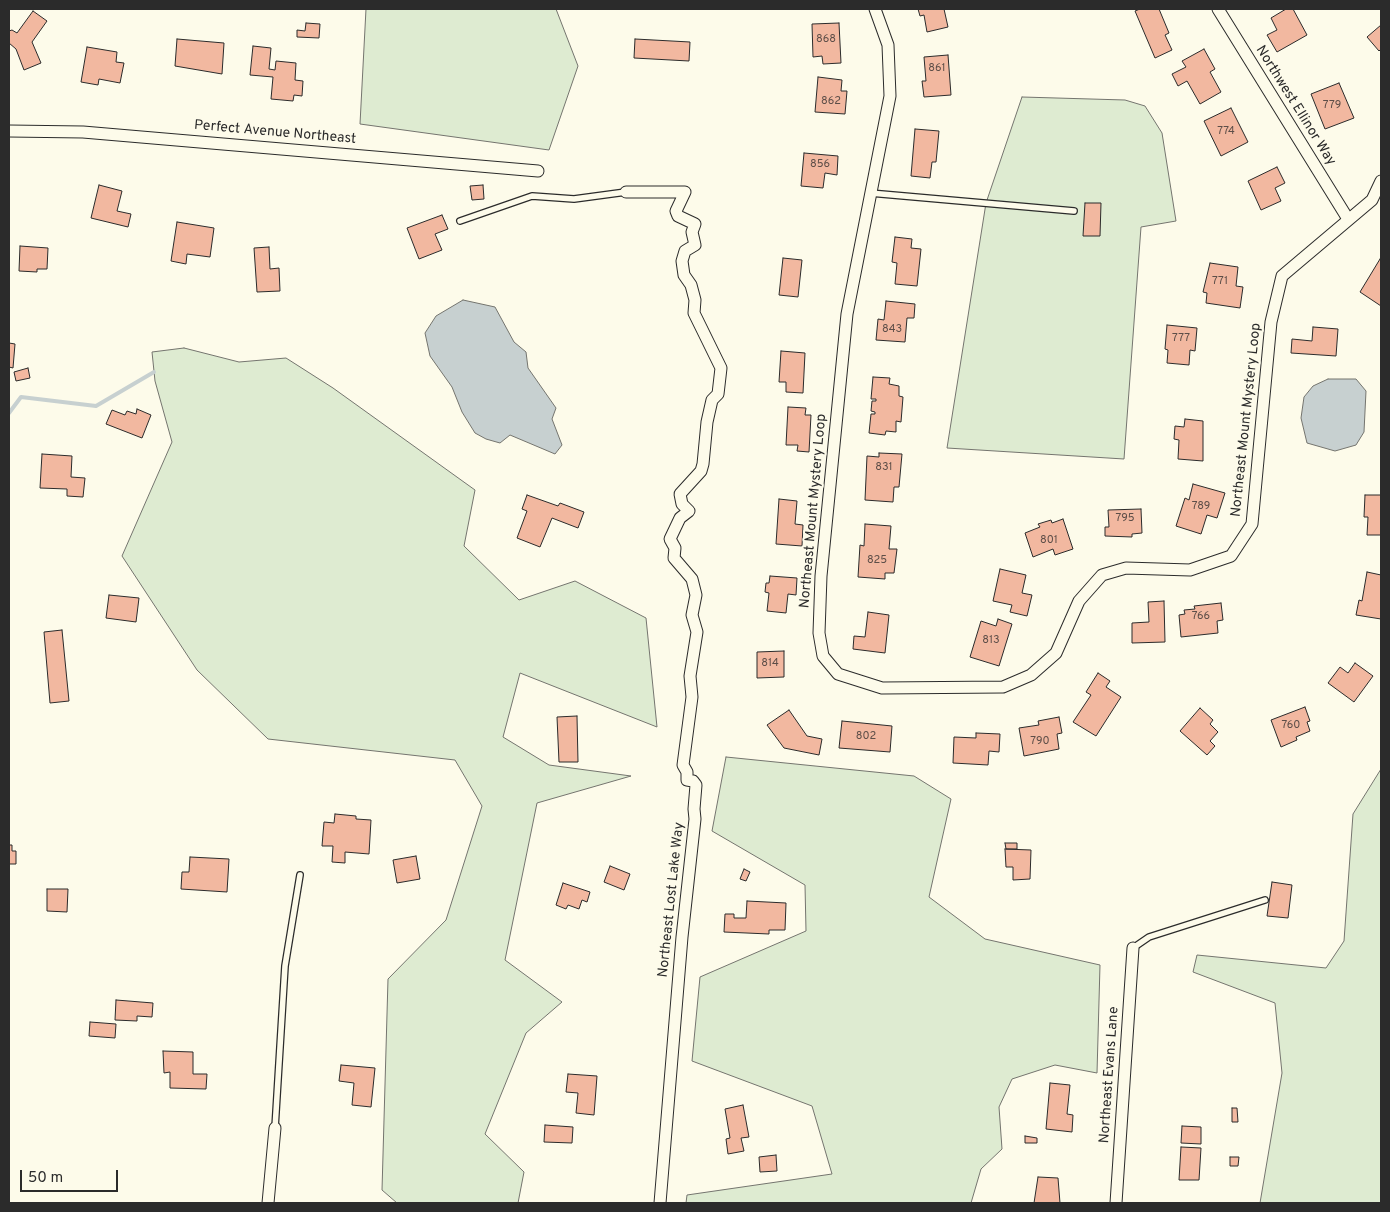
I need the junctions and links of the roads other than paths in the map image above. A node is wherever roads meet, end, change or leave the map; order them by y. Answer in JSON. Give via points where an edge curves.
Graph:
{"nodes":[{"id":1,"x":875,"y":9,"type":"edge"},
{"id":2,"x":1218,"y":9,"type":"edge"},
{"id":3,"x":9,"y":132,"type":"edge"},
{"id":4,"x":538,"y":171,"type":"dead end"},
{"id":5,"x":1381,"y":181,"type":"edge"},
{"id":6,"x":626,"y":192,"type":"joint"},
{"id":7,"x":870,"y":193,"type":"junction"},
{"id":8,"x":1074,"y":210,"type":"dead end"},
{"id":9,"x":1348,"y":219,"type":"junction"},
{"id":10,"x":460,"y":221,"type":"dead end"},
{"id":11,"x":300,"y":875,"type":"dead end"},
{"id":12,"x":1265,"y":900,"type":"dead end"},
{"id":13,"x":1133,"y":948,"type":"joint"},
{"id":14,"x":275,"y":1128,"type":"joint"},
{"id":15,"x":268,"y":1203,"type":"edge"},
{"id":16,"x":660,"y":1203,"type":"edge"},
{"id":17,"x":1116,"y":1203,"type":"edge"}],
"edges":[{"from":1,"to":7,"type":"street","name":"Northeast Mount Mystery Loop","via":[[888,44],[890,96]]},
{"from":2,"to":9,"type":"street","name":"Northwest Ellinor Way"},
{"from":3,"to":4,"type":"street","name":"Perfect Avenue Northeast","via":[[84,132]]},
{"from":5,"to":9,"type":"street","name":"Northeast Mount Mystery Loop","via":[[1372,200]]},
{"from":6,"to":10,"type":"lane","via":[[574,199],[532,196]]},
{"from":6,"to":16,"type":"street","name":"Northeast Lost Lake Way","via":[[685,192],[676,211],[678,216],[695,224],[692,232],[695,246],[685,251],[682,261],[684,275],[695,300],[694,313],[721,368],[718,394],[712,400],[701,471],[680,494],[682,504],[689,511],[680,518],[670,540],[675,548],[674,558],[692,579],[696,595],[692,615],[697,632],[683,766],[687,772],[686,780],[696,785]]},
{"from":7,"to":8,"type":"lane"},
{"from":7,"to":9,"type":"street","name":"Northeast Mount Mystery Loop","via":[[847,314],[821,576],[819,633],[823,656],[838,674],[882,688],[1003,687],[1031,674],[1056,653],[1079,601],[1102,575],[1126,568],[1190,570],[1231,556],[1252,524],[1271,322],[1282,276]]},
{"from":11,"to":14,"type":"lane","via":[[285,966]]},
{"from":12,"to":13,"type":"lane","via":[[1149,937]]},
{"from":13,"to":17,"type":"street","name":"Northeast Evans Lane"},
{"from":14,"to":15,"type":"street"}]}
